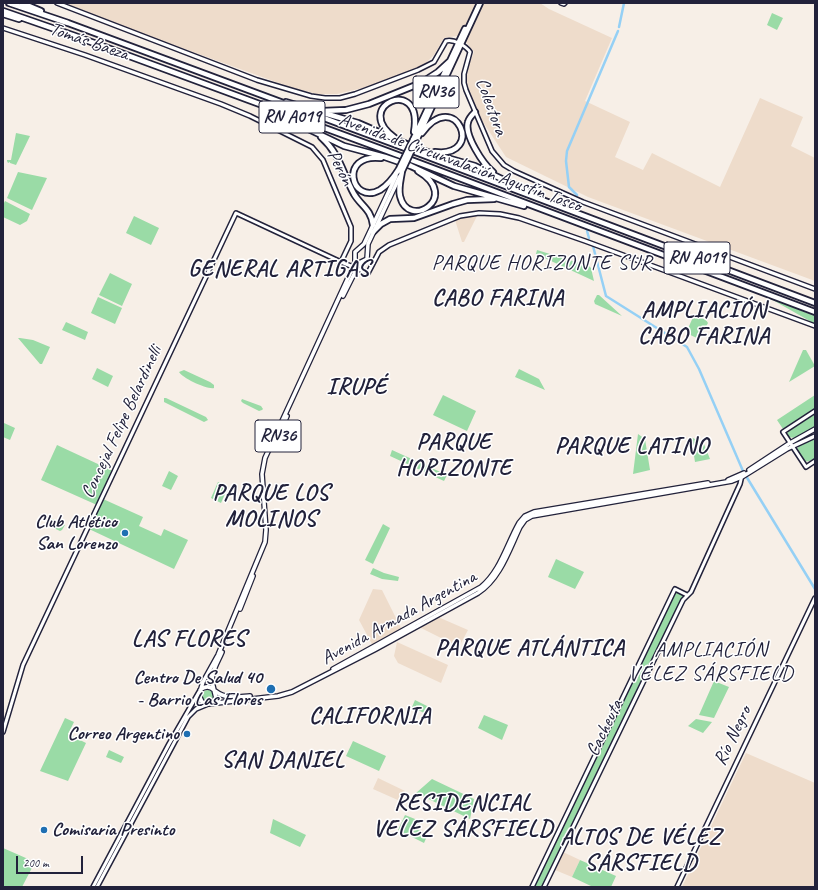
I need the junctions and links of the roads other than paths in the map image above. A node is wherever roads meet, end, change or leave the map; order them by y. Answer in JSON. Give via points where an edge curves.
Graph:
{"nodes":[{"id":1,"x":9,"y":3,"type":"edge"},
{"id":2,"x":22,"y":3,"type":"edge"},
{"id":3,"x":57,"y":3,"type":"edge"},
{"id":4,"x":479,"y":3,"type":"edge"},
{"id":5,"x":3,"y":11,"type":"edge"},
{"id":6,"x":3,"y":14,"type":"edge"},
{"id":7,"x":68,"y":23,"type":"junction"},
{"id":8,"x":3,"y":28,"type":"edge"},
{"id":9,"x":75,"y":36,"type":"junction"},
{"id":10,"x":460,"y":44,"type":"junction"},
{"id":11,"x":450,"y":61,"type":"junction"},
{"id":12,"x":226,"y":82,"type":"junction"},
{"id":13,"x":166,"y":84,"type":"joint"},
{"id":14,"x":256,"y":103,"type":"junction"},
{"id":15,"x":308,"y":109,"type":"junction"},
{"id":16,"x":475,"y":112,"type":"junction"},
{"id":17,"x":315,"y":132,"type":"junction"},
{"id":18,"x":414,"y":140,"type":"junction"},
{"id":19,"x":412,"y":147,"type":"junction"},
{"id":20,"x":404,"y":163,"type":"junction"},
{"id":21,"x":401,"y":170,"type":"junction"},
{"id":22,"x":502,"y":179,"type":"junction"},
{"id":23,"x":507,"y":201,"type":"junction"},
{"id":24,"x":555,"y":206,"type":"junction"},
{"id":25,"x":566,"y":219,"type":"junction"},
{"id":26,"x":373,"y":225,"type":"junction"},
{"id":27,"x":373,"y":232,"type":"junction"},
{"id":28,"x":359,"y":249,"type":"junction"},
{"id":29,"x":368,"y":254,"type":"junction"},
{"id":30,"x":355,"y":259,"type":"junction"},
{"id":31,"x":375,"y":259,"type":"junction"},
{"id":32,"x":341,"y":262,"type":"junction"},
{"id":33,"x":361,"y":262,"type":"junction"},
{"id":34,"x":355,"y":268,"type":"junction"},
{"id":35,"x":815,"y":289,"type":"edge"},
{"id":36,"x":815,"y":301,"type":"edge"},
{"id":37,"x":815,"y":312,"type":"edge"},
{"id":38,"x":814,"y":326,"type":"edge"},
{"id":39,"x":815,"y":411,"type":"edge"},
{"id":40,"x":815,"y":429,"type":"edge"},
{"id":41,"x":815,"y":436,"type":"edge"},
{"id":42,"x":790,"y":442,"type":"junction"},
{"id":43,"x":793,"y":447,"type":"junction"},
{"id":44,"x":815,"y":461,"type":"edge"},
{"id":45,"x":749,"y":471,"type":"junction"},
{"id":46,"x":743,"y":476,"type":"junction"},
{"id":47,"x":687,"y":595,"type":"junction"},
{"id":48,"x":815,"y":598,"type":"edge"},
{"id":49,"x":200,"y":691,"type":"junction"},
{"id":50,"x":215,"y":691,"type":"junction"},
{"id":51,"x":209,"y":704,"type":"junction"},
{"id":52,"x":3,"y":732,"type":"edge"},
{"id":53,"x":94,"y":887,"type":"edge"},
{"id":54,"x":532,"y":887,"type":"edge"},
{"id":55,"x":544,"y":887,"type":"edge"},
{"id":56,"x":677,"y":887,"type":"edge"}],
"edges":[{"from":1,"to":7,"type":"highway","name":"Avenida de Circunvalación Agustín Tosco","number":"RN A019"},
{"from":2,"to":7,"type":"highway"},
{"from":3,"to":10,"type":"street","via":[[244,75],[325,98],[355,94],[418,70],[434,62],[446,41],[451,40]]},
{"from":4,"to":10,"type":"highway","number":"RN36"},
{"from":5,"to":9,"type":"highway","name":"Avenida de Circunvalación Agustín Tosco","number":"RN A019"},
{"from":6,"to":9,"type":"highway"},
{"from":7,"to":12,"type":"highway","name":"Avenida de Circunvalación Agustín Tosco","number":"RN A019"},
{"from":8,"to":13,"type":"street","name":"Tomás Baeza"},
{"from":9,"to":14,"type":"highway","name":"Avenida de Circunvalación Agustín Tosco","number":"RN A019"},
{"from":10,"to":11,"type":"highway","number":"RN36"},
{"from":10,"to":16,"type":"street","name":"Colectora","via":[[470,52],[464,80]]},
{"from":10,"to":18,"type":"highway","number":"RN36"},
{"from":11,"to":15,"type":"highway","via":[[421,83],[363,106],[335,111]]},
{"from":11,"to":18,"type":"highway","number":"RN36"},
{"from":12,"to":15,"type":"highway"},
{"from":12,"to":24,"type":"highway","name":"Avenida de Circunvalación Agustín Tosco","number":"RN A019"},
{"from":13,"to":32,"type":"street","name":"Perón","via":[[250,116],[317,151],[351,227],[351,241]]},
{"from":14,"to":17,"type":"highway"},
{"from":14,"to":25,"type":"highway","name":"Avenida de Circunvalación Agustín Tosco","number":"RN A019"},
{"from":15,"to":19,"type":"highway","via":[[358,123]]},
{"from":16,"to":22,"type":"highway","via":[[467,123],[474,146],[485,165]]},
{"from":16,"to":35,"type":"street","name":"Colectora","via":[[494,154],[514,171],[583,202]]},
{"from":17,"to":20,"type":"highway","via":[[344,146]]},
{"from":17,"to":26,"type":"highway","via":[[338,156],[350,186],[371,216]]},
{"from":18,"to":19,"type":"highway","via":[[416,120],[412,107],[401,100],[387,103],[381,114],[382,125],[391,135]]},
{"from":18,"to":19,"type":"highway","via":[[428,126],[441,118],[455,120],[463,136],[461,143],[450,152],[434,152]]},
{"from":18,"to":21,"type":"highway","number":"RN36","bridge":true},
{"from":19,"to":22,"type":"highway","via":[[474,166]]},
{"from":20,"to":21,"type":"highway","via":[[424,175],[435,190],[435,196],[423,210],[409,209],[403,203],[399,188]]},
{"from":20,"to":21,"type":"highway","via":[[379,157],[366,158],[355,167],[353,179],[359,189],[372,193],[380,190]]},
{"from":20,"to":23,"type":"highway","via":[[454,186]]},
{"from":21,"to":26,"type":"main road","number":"RN36"},
{"from":21,"to":27,"type":"main road","number":"RN36"},
{"from":22,"to":24,"type":"highway"},
{"from":23,"to":25,"type":"highway"},
{"from":23,"to":27,"type":"highway","via":[[481,199],[461,202],[414,218],[390,219]]},
{"from":24,"to":36,"type":"highway","name":"Avenida de Circunvalación Agustín Tosco","number":"RN A019"},
{"from":25,"to":37,"type":"highway","name":"Avenida de Circunvalación Agustín Tosco","number":"RN A019"},
{"from":26,"to":28,"type":"main road","number":"RN36"},
{"from":27,"to":29,"type":"main road","number":"RN36","via":[[368,244]]},
{"from":28,"to":29,"type":"main road"},
{"from":28,"to":30,"type":"main road","number":"RN36","via":[[354,254]]},
{"from":29,"to":31,"type":"street"},
{"from":29,"to":33,"type":"main road","number":"RN36","via":[[366,260]]},
{"from":30,"to":33,"type":"main road"},
{"from":30,"to":34,"type":"main road","number":"RN36"},
{"from":31,"to":34,"type":"street","via":[[368,273]]},
{"from":31,"to":38,"type":"street","via":[[381,250],[389,245],[456,217],[491,213],[509,216],[588,242]]},
{"from":32,"to":34,"type":"street"},
{"from":32,"to":52,"type":"street","name":"Concejal Felipe Belardinelli","via":[[236,213],[23,665]]},
{"from":33,"to":34,"type":"main road","number":"RN36"},
{"from":34,"to":49,"type":"main road","number":"RN36","via":[[265,458],[262,474],[265,542]]},
{"from":34,"to":50,"type":"main road","number":"RN36","via":[[266,462],[264,474],[267,542],[212,674]]},
{"from":39,"to":42,"type":"street","via":[[784,432]]},
{"from":40,"to":42,"type":"main road","name":"Avenida Armada Argentina"},
{"from":41,"to":43,"type":"main road","name":"Avenida Armada Argentina"},
{"from":42,"to":43,"type":"street"},
{"from":42,"to":45,"type":"main road","name":"Avenida Armada Argentina"},
{"from":43,"to":44,"type":"street","via":[[806,467]]},
{"from":43,"to":45,"type":"main road","name":"Avenida Armada Argentina"},
{"from":45,"to":46,"type":"main road","name":"Avenida Armada Argentina"},
{"from":46,"to":47,"type":"street","name":"Cacheuta","via":[[690,594]]},
{"from":46,"to":50,"type":"main road","name":"Avenida Armada Argentina","via":[[532,512],[521,521],[493,575],[478,589],[373,648],[285,692],[229,698]]},
{"from":46,"to":51,"type":"main road","name":"Avenida Armada Argentina","via":[[721,484],[532,516],[520,527],[495,577],[478,593],[292,692]]},
{"from":47,"to":54,"type":"street","name":"Cacheuta","via":[[676,589]]},
{"from":47,"to":55,"type":"street","name":"Cacheuta","via":[[682,600]]},
{"from":48,"to":56,"type":"street","name":"Río Negro"},
{"from":49,"to":50,"type":"main road","via":[[208,687]]},
{"from":49,"to":51,"type":"main road","via":[[200,701]]},
{"from":49,"to":53,"type":"street","number":"RN36"},
{"from":50,"to":51,"type":"main road","number":"RN36","via":[[216,698]]},
{"from":51,"to":53,"type":"street","number":"RN36","via":[[196,709],[188,717]]}]}
